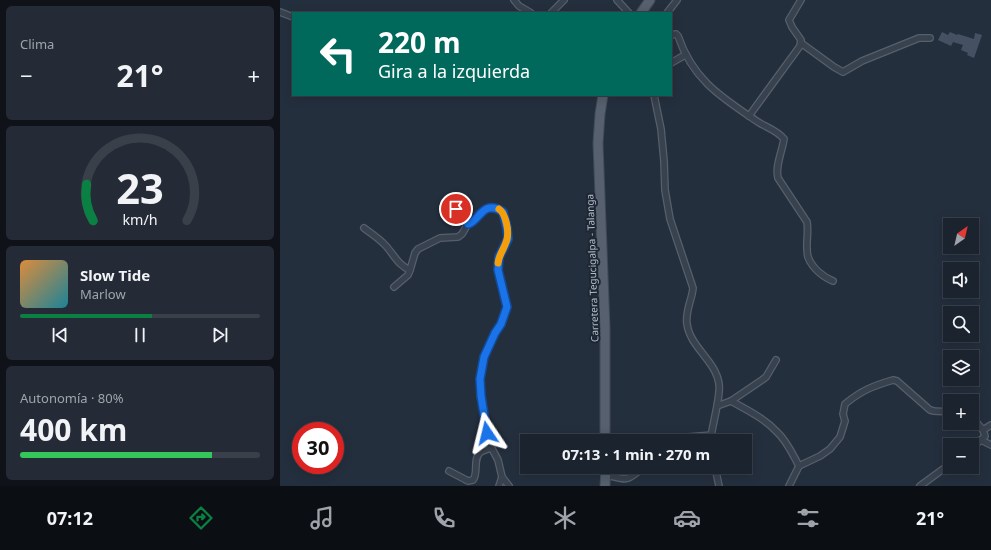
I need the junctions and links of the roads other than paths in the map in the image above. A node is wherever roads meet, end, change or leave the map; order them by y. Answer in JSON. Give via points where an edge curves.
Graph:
{"nodes":[{"id":1,"x":514,"y":0,"type":"edge"},
{"id":2,"x":564,"y":0,"type":"edge"},
{"id":3,"x":617,"y":0,"type":"edge"},
{"id":4,"x":650,"y":0,"type":"edge"},
{"id":5,"x":677,"y":0,"type":"edge"},
{"id":6,"x":801,"y":0,"type":"edge"},
{"id":7,"x":280,"y":12,"type":"edge"},
{"id":8,"x":529,"y":12,"type":"edge"},
{"id":9,"x":552,"y":12,"type":"edge"},
{"id":10,"x":628,"y":12,"type":"edge"},
{"id":11,"x":642,"y":12,"type":"edge"},
{"id":12,"x":668,"y":12,"type":"edge"},
{"id":13,"x":292,"y":17,"type":"edge"},
{"id":14,"x":672,"y":35,"type":"edge"},
{"id":15,"x":930,"y":38,"type":"dead end"},
{"id":16,"x":801,"y":43,"type":"junction"},
{"id":17,"x":685,"y":55,"type":"junction"},
{"id":18,"x":672,"y":62,"type":"edge"},
{"id":19,"x":603,"y":96,"type":"edge"},
{"id":20,"x":654,"y":96,"type":"edge"},
{"id":21,"x":749,"y":116,"type":"junction"},
{"id":22,"x":447,"y":212,"type":"dead end"},
{"id":23,"x":468,"y":224,"type":"junction"},
{"id":24,"x":364,"y":228,"type":"dead end"},
{"id":25,"x":410,"y":270,"type":"junction"},
{"id":26,"x":833,"y":281,"type":"dead end"},
{"id":27,"x":394,"y":287,"type":"dead end"},
{"id":28,"x":776,"y":360,"type":"dead end"},
{"id":29,"x":731,"y":401,"type":"junction"},
{"id":30,"x":717,"y":406,"type":"junction"},
{"id":31,"x":943,"y":411,"type":"edge"},
{"id":32,"x":979,"y":425,"type":"edge"},
{"id":33,"x":991,"y":425,"type":"edge"},
{"id":34,"x":983,"y":430,"type":"junction"},
{"id":35,"x":605,"y":434,"type":"edge"},
{"id":36,"x":712,"y":434,"type":"edge"},
{"id":37,"x":981,"y":440,"type":"joint"},
{"id":38,"x":991,"y":445,"type":"edge"},
{"id":39,"x":491,"y":448,"type":"junction"},
{"id":40,"x":799,"y":466,"type":"junction"},
{"id":41,"x":943,"y":469,"type":"edge"},
{"id":42,"x":449,"y":471,"type":"dead end"},
{"id":43,"x":606,"y":474,"type":"edge"},
{"id":44,"x":613,"y":474,"type":"edge"},
{"id":45,"x":636,"y":474,"type":"edge"},
{"id":46,"x":716,"y":474,"type":"edge"},
{"id":47,"x":502,"y":478,"type":"junction"},
{"id":48,"x":499,"y":486,"type":"edge"},
{"id":49,"x":508,"y":486,"type":"edge"},
{"id":50,"x":605,"y":486,"type":"edge"},
{"id":51,"x":719,"y":486,"type":"edge"},
{"id":52,"x":789,"y":486,"type":"edge"},
{"id":53,"x":920,"y":486,"type":"edge"}],
"edges":[{"from":1,"to":8,"type":"street"},
{"from":2,"to":9,"type":"street"},
{"from":3,"to":10,"type":"street"},
{"from":4,"to":11,"type":"main road"},
{"from":5,"to":12,"type":"street"},
{"from":6,"to":16,"type":"street","via":[[789,20]]},
{"from":7,"to":13,"type":"street"},
{"from":14,"to":17,"type":"street","via":[[678,36]]},
{"from":15,"to":16,"type":"street","via":[[919,38],[862,61],[843,72]]},
{"from":16,"to":21,"type":"street"},
{"from":17,"to":18,"type":"street"},
{"from":17,"to":21,"type":"street","via":[[711,89]]},
{"from":19,"to":35,"type":"main road","name":"Carretera Tegucigalpa - Talanga","via":[[598,142],[606,328]]},
{"from":20,"to":30,"type":"street","via":[[661,130],[664,190],[670,219],[692,288],[686,314],[687,326],[696,346],[716,375],[719,385]]},
{"from":21,"to":26,"type":"street","via":[[784,139],[778,178],[807,222],[808,257],[824,278]]},
{"from":22,"to":23,"type":"street","via":[[459,209]]},
{"from":23,"to":25,"type":"street","via":[[462,234],[440,238],[418,249]]},
{"from":23,"to":39,"type":"street","via":[[485,210],[498,208],[503,212],[507,228],[508,239],[499,257],[498,270],[507,307],[484,357],[480,379]]},
{"from":24,"to":25,"type":"street"},
{"from":25,"to":27,"type":"street"},
{"from":28,"to":29,"type":"street","via":[[766,377]]},
{"from":29,"to":30,"type":"street"},
{"from":29,"to":40,"type":"street","via":[[768,423],[785,441]]},
{"from":30,"to":36,"type":"street"},
{"from":31,"to":40,"type":"street","via":[[930,410],[894,380],[868,388],[845,404],[845,421],[835,445]]},
{"from":32,"to":34,"type":"street"},
{"from":33,"to":34,"type":"street"},
{"from":34,"to":37,"type":"street","via":[[984,436]]},
{"from":37,"to":38,"type":"street"},
{"from":39,"to":42,"type":"street","via":[[480,452],[476,477],[473,480],[468,481]]},
{"from":39,"to":47,"type":"street","via":[[498,460]]},
{"from":40,"to":52,"type":"street"},
{"from":41,"to":53,"type":"street"},
{"from":43,"to":50,"type":"main road"},
{"from":44,"to":45,"type":"street","via":[[625,479],[630,479]]},
{"from":46,"to":51,"type":"street"},
{"from":47,"to":48,"type":"street"},
{"from":47,"to":49,"type":"street"}]}
